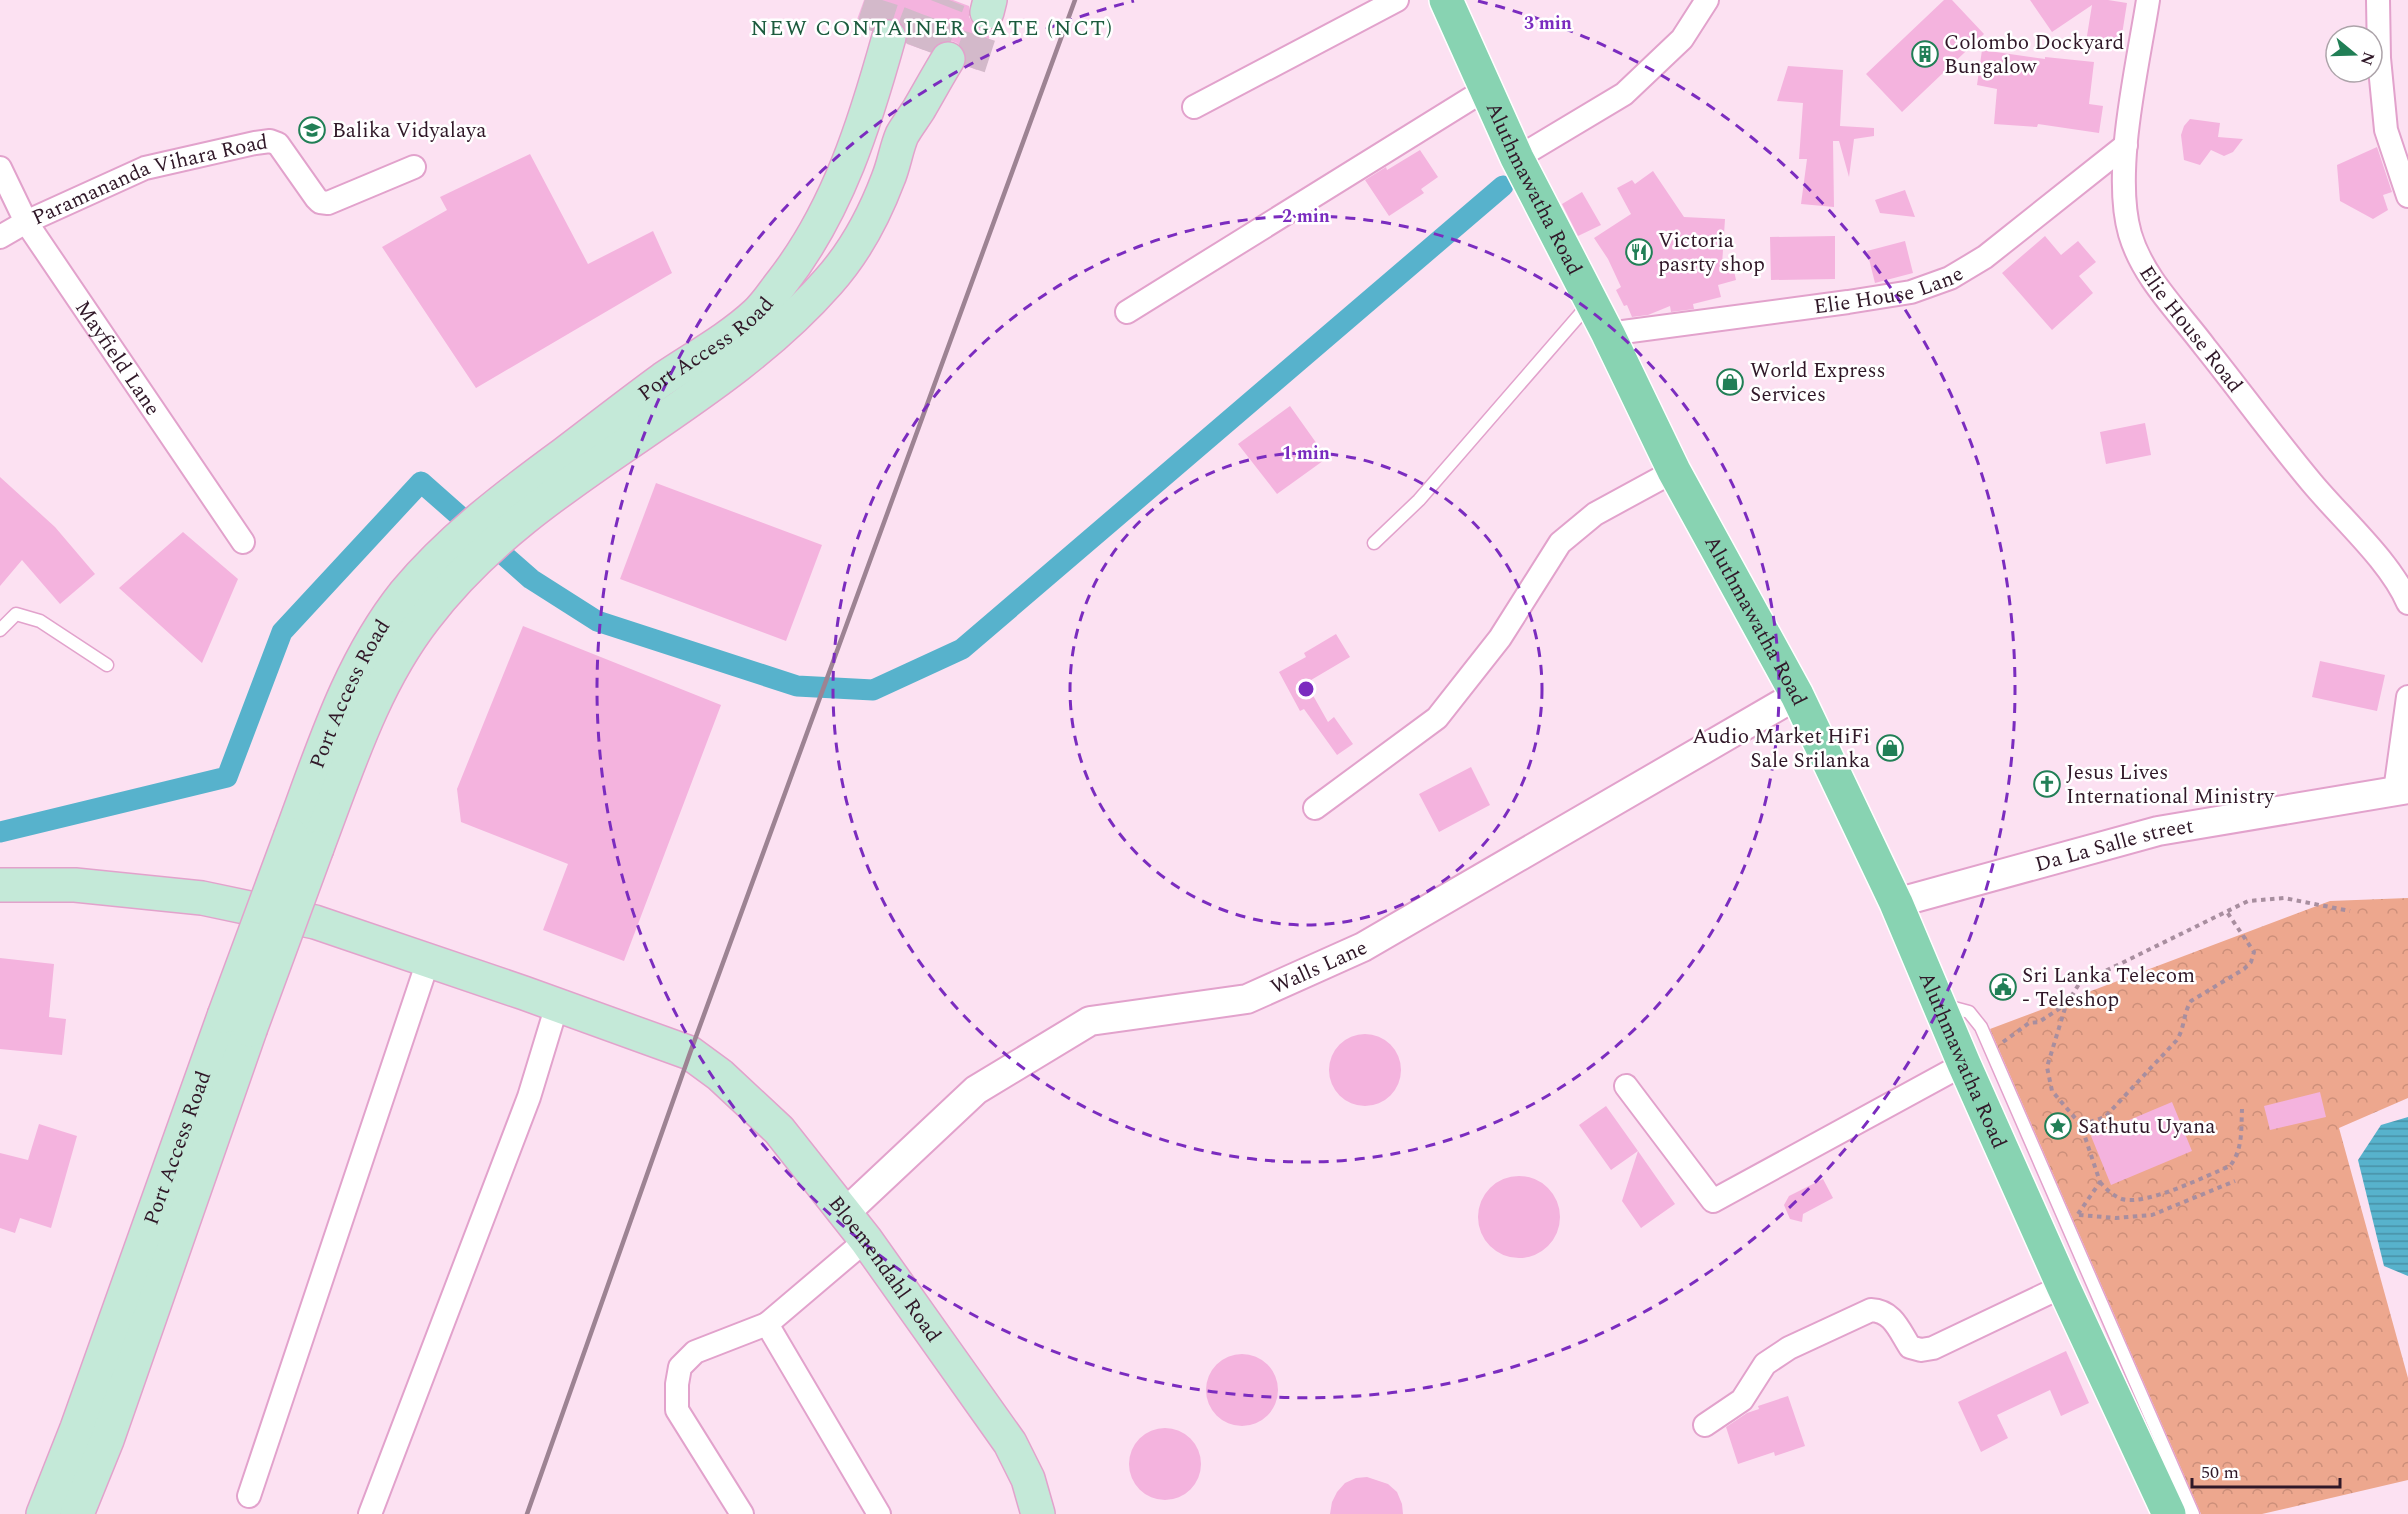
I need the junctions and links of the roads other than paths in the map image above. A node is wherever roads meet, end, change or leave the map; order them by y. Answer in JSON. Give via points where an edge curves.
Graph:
{"nodes":[{"id":1,"x":1397,"y":0,"type":"edge"},
{"id":2,"x":1446,"y":0,"type":"edge"},
{"id":3,"x":1707,"y":0,"type":"edge"},
{"id":4,"x":2148,"y":0,"type":"edge"},
{"id":5,"x":2378,"y":0,"type":"edge"},
{"id":6,"x":919,"y":48,"type":"junction"},
{"id":7,"x":1486,"y":89,"type":"junction"},
{"id":8,"x":1194,"y":107,"type":"dead end"},
{"id":9,"x":902,"y":135,"type":"junction"},
{"id":10,"x":2126,"y":145,"type":"junction"},
{"id":11,"x":1517,"y":158,"type":"junction"},
{"id":12,"x":414,"y":167,"type":"dead end"},
{"id":13,"x":0,"y":168,"type":"edge"},
{"id":14,"x":2408,"y":196,"type":"edge"},
{"id":15,"x":26,"y":222,"type":"junction"},
{"id":16,"x":0,"y":237,"type":"edge"},
{"id":17,"x":1592,"y":301,"type":"junction"},
{"id":18,"x":1127,"y":312,"type":"dead end"},
{"id":19,"x":1608,"y":334,"type":"junction"},
{"id":20,"x":1674,"y":471,"type":"junction"},
{"id":21,"x":537,"y":490,"type":"junction"},
{"id":22,"x":243,"y":542,"type":"dead end"},
{"id":23,"x":1374,"y":543,"type":"dead end"},
{"id":24,"x":2408,"y":603,"type":"edge"},
{"id":25,"x":0,"y":630,"type":"edge"},
{"id":26,"x":107,"y":665,"type":"dead end"},
{"id":27,"x":1797,"y":695,"type":"junction"},
{"id":28,"x":2408,"y":697,"type":"edge"},
{"id":29,"x":2401,"y":790,"type":"edge"},
{"id":30,"x":1315,"y":808,"type":"dead end"},
{"id":31,"x":304,"y":842,"type":"junction"},
{"id":32,"x":0,"y":885,"type":"edge"},
{"id":33,"x":1896,"y":903,"type":"junction"},
{"id":34,"x":428,"y":961,"type":"junction"},
{"id":35,"x":557,"y":1005,"type":"junction"},
{"id":36,"x":237,"y":1023,"type":"junction"},
{"id":37,"x":1977,"y":1058,"type":"junction"},
{"id":38,"x":1626,"y":1086,"type":"dead end"},
{"id":39,"x":844,"y":1212,"type":"junction"},
{"id":40,"x":866,"y":1240,"type":"junction"},
{"id":41,"x":2063,"y":1286,"type":"junction"},
{"id":42,"x":767,"y":1324,"type":"junction"},
{"id":43,"x":1705,"y":1425,"type":"dead end"},
{"id":44,"x":249,"y":1496,"type":"dead end"},
{"id":45,"x":43,"y":1514,"type":"edge"},
{"id":46,"x":77,"y":1514,"type":"edge"},
{"id":47,"x":370,"y":1514,"type":"edge"},
{"id":48,"x":741,"y":1514,"type":"edge"},
{"id":49,"x":879,"y":1514,"type":"edge"},
{"id":50,"x":1038,"y":1514,"type":"edge"},
{"id":51,"x":2169,"y":1514,"type":"edge"},
{"id":52,"x":2193,"y":1514,"type":"edge"}],
"edges":[{"from":1,"to":8,"type":"street"},
{"from":2,"to":7,"type":"main road","name":"Aluthmawatha Road"},
{"from":3,"to":11,"type":"street","via":[[1682,39],[1624,94]]},
{"from":4,"to":10,"type":"street","name":"Elie House Road"},
{"from":5,"to":14,"type":"street","via":[[2386,130]]},
{"from":6,"to":9,"type":"main road","name":"Port Access Road"},
{"from":6,"to":9,"type":"main road","via":[[948,97]]},
{"from":6,"to":21,"type":"main road","name":"Port Access Road","via":[[865,123],[829,209],[797,263],[757,313],[662,381]]},
{"from":7,"to":11,"type":"main road","name":"Aluthmawatha Road"},
{"from":7,"to":18,"type":"street"},
{"from":9,"to":21,"type":"main road","name":"Port Access Road","via":[[867,227],[829,282],[716,383]]},
{"from":10,"to":19,"type":"street","name":"Elie House Lane","via":[[1985,257],[1950,278],[1911,291],[1848,302]]},
{"from":10,"to":24,"type":"street","name":"Elie House Road","via":[[2125,200],[2130,233],[2141,263],[2289,457],[2388,569]]},
{"from":11,"to":17,"type":"main road","name":"Aluthmawatha Road"},
{"from":12,"to":15,"type":"street","name":"Paramananda Vihara Road","via":[[328,203],[320,202],[278,144],[255,143],[145,168]]},
{"from":13,"to":15,"type":"street","name":"Mayfield Lane"},
{"from":15,"to":16,"type":"street","name":"Paramananda Vihara Road"},
{"from":15,"to":22,"type":"street","name":"Mayfield Lane"},
{"from":17,"to":19,"type":"main road","name":"Aluthmawatha Road"},
{"from":17,"to":23,"type":"lane","via":[[1419,500]]},
{"from":19,"to":20,"type":"main road","name":"Aluthmawatha Road"},
{"from":20,"to":27,"type":"main road","name":"Aluthmawatha Road"},
{"from":20,"to":30,"type":"street","via":[[1595,514],[1560,543],[1500,638],[1437,718]]},
{"from":21,"to":31,"type":"main road","name":"Port Access Road","via":[[423,619]]},
{"from":21,"to":31,"type":"main road","name":"Port Access Road","via":[[486,514],[406,593],[375,637],[327,735]]},
{"from":25,"to":26,"type":"lane","via":[[16,614],[40,621]]},
{"from":27,"to":33,"type":"main road","name":"Aluthmawatha Road"},
{"from":27,"to":39,"type":"street","name":"Walls Lane","via":[[1363,947],[1247,999],[1090,1021],[976,1090]]},
{"from":28,"to":29,"type":"street"},
{"from":29,"to":33,"type":"street","name":"Da La Salle street","via":[[2158,831]]},
{"from":31,"to":36,"type":"main road","name":"Port Access Road","bridge":true},
{"from":32,"to":34,"type":"main road","name":"Bloemendahl Road","via":[[75,885],[202,898],[315,922]]},
{"from":33,"to":37,"type":"main road","name":"Aluthmawatha Road","via":[[1939,1005]]},
{"from":34,"to":35,"type":"main road","name":"Bloemendahl Road"},
{"from":34,"to":44,"type":"street"},
{"from":35,"to":39,"type":"main road","name":"Bloemendahl Road","via":[[690,1053],[779,1130]]},
{"from":35,"to":47,"type":"street","via":[[529,1097]]},
{"from":36,"to":45,"type":"main road","name":"Port Access Road"},
{"from":36,"to":46,"type":"main road","name":"Port Access Road","via":[[107,1440]]},
{"from":37,"to":38,"type":"street","via":[[1713,1201]]},
{"from":37,"to":41,"type":"main road","name":"Aluthmawatha Road"},
{"from":37,"to":52,"type":"lane","via":[[2063,1219]]},
{"from":39,"to":40,"type":"main road","name":"Bloemendahl Road"},
{"from":40,"to":42,"type":"street"},
{"from":40,"to":50,"type":"main road","name":"Bloemendahl Road","via":[[1010,1443],[1028,1479]]},
{"from":41,"to":43,"type":"street","via":[[1933,1348],[1921,1350],[1910,1347],[1890,1316],[1881,1310],[1871,1310],[1789,1348],[1765,1364],[1742,1400]]},
{"from":41,"to":51,"type":"main road","name":"Aluthmawatha Road"},
{"from":42,"to":48,"type":"street","via":[[695,1352],[680,1367],[677,1384],[678,1410]]},
{"from":42,"to":49,"type":"street"}]}
